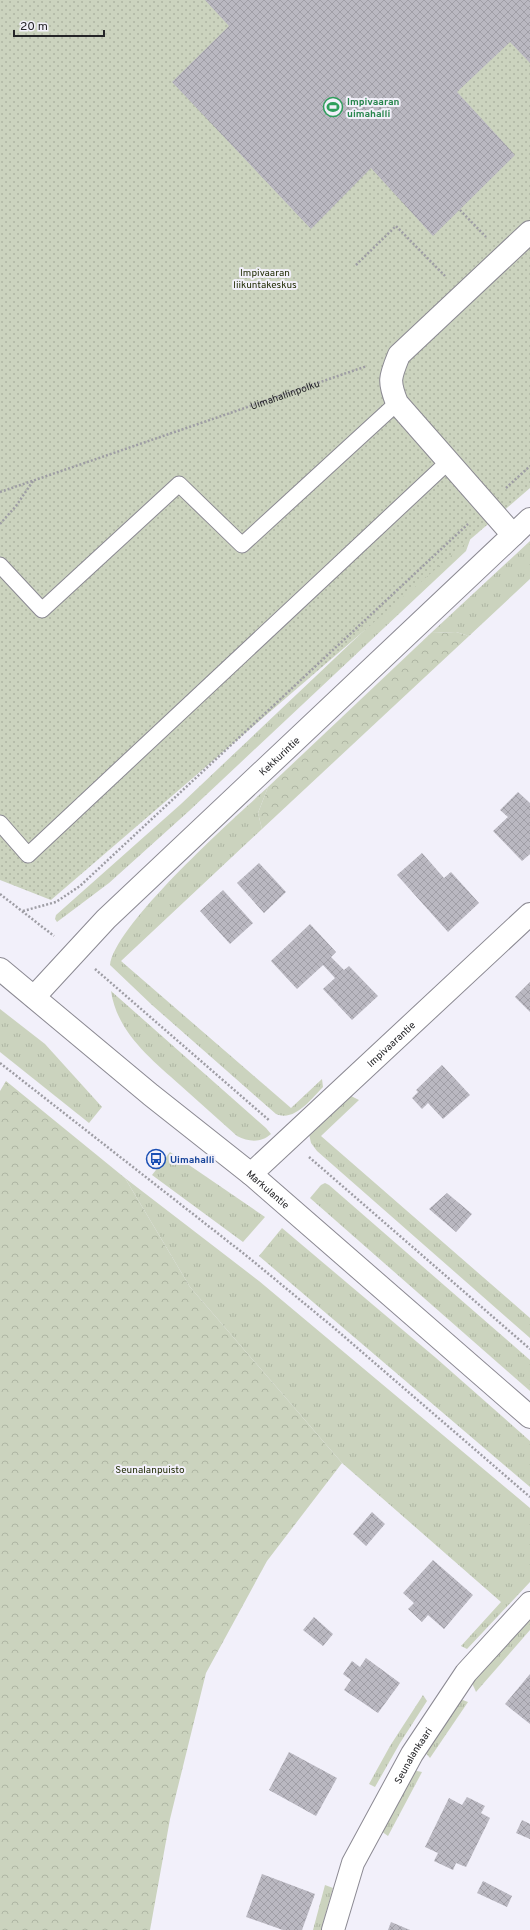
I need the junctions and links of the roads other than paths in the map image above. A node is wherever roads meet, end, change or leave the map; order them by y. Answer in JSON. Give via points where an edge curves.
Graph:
{"nodes":[{"id":1,"x":530,"y":232,"type":"edge"},
{"id":2,"x":397,"y":403,"type":"junction"},
{"id":3,"x":448,"y":462,"type":"junction"},
{"id":4,"x":530,"y":519,"type":"edge"},
{"id":5,"x":513,"y":535,"type":"junction"},
{"id":6,"x":0,"y":565,"type":"edge"},
{"id":7,"x":0,"y":823,"type":"edge"},
{"id":8,"x":530,"y":914,"type":"edge"},
{"id":9,"x":0,"y":969,"type":"edge"},
{"id":10,"x":34,"y":997,"type":"junction"},
{"id":11,"x":251,"y":1174,"type":"junction"},
{"id":12,"x":530,"y":1417,"type":"edge"},
{"id":13,"x":530,"y":1603,"type":"edge"},
{"id":14,"x":333,"y":1930,"type":"edge"}],
"edges":[{"from":1,"to":2,"type":"street","via":[[400,355],[393,370],[390,386]]},
{"from":2,"to":3,"type":"street"},
{"from":2,"to":6,"type":"lane","via":[[242,545],[179,484],[42,610]]},
{"from":3,"to":5,"type":"street"},
{"from":3,"to":7,"type":"lane","via":[[28,855]]},
{"from":4,"to":5,"type":"street","name":"Kekkurintie"},
{"from":5,"to":10,"type":"street","name":"Kekkurintie","via":[[106,919]]},
{"from":8,"to":11,"type":"street","name":"Impivaarantie"},
{"from":9,"to":10,"type":"street","name":"Markulantie"},
{"from":10,"to":11,"type":"street","name":"Markulantie"},
{"from":11,"to":12,"type":"street","name":"Markulantie"},
{"from":13,"to":14,"type":"street","name":"Seunalankaari","via":[[466,1673],[412,1754],[353,1863]]}]}
